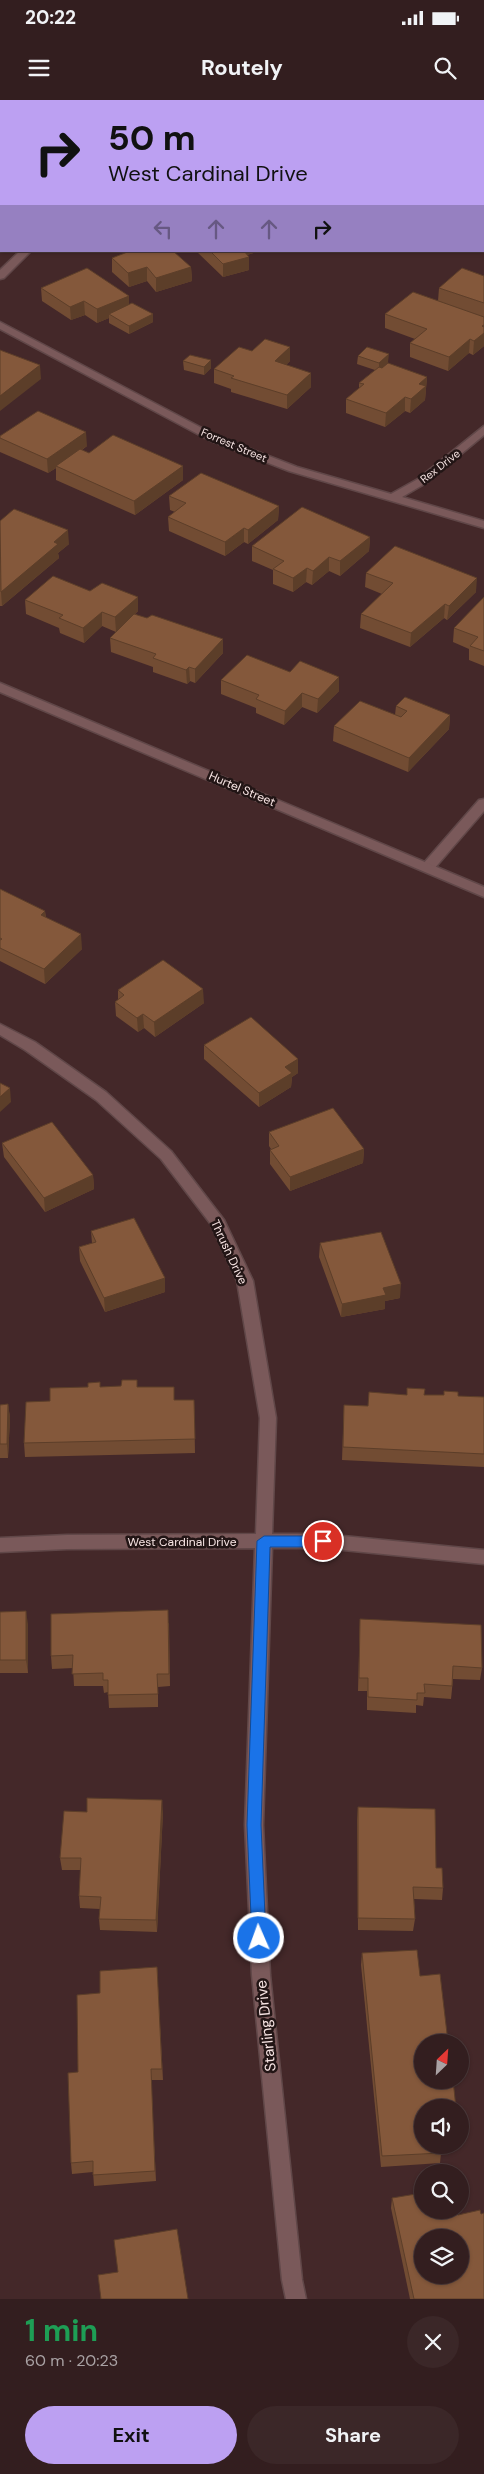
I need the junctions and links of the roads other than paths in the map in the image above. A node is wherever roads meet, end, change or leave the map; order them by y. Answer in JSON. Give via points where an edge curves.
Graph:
{"nodes":[{"id":1,"x":25,"y":252,"type":"edge"},
{"id":2,"x":0,"y":276,"type":"edge"},
{"id":3,"x":0,"y":325,"type":"edge"},
{"id":4,"x":484,"y":429,"type":"edge"},
{"id":5,"x":392,"y":498,"type":"junction"},
{"id":6,"x":484,"y":525,"type":"edge"},
{"id":7,"x":0,"y":687,"type":"edge"},
{"id":8,"x":484,"y":803,"type":"edge"},
{"id":9,"x":428,"y":867,"type":"junction"},
{"id":10,"x":484,"y":892,"type":"edge"},
{"id":11,"x":0,"y":1029,"type":"edge"},
{"id":12,"x":264,"y":1541,"type":"junction"},
{"id":13,"x":0,"y":1545,"type":"edge"},
{"id":14,"x":484,"y":1557,"type":"edge"},
{"id":15,"x":296,"y":2299,"type":"edge"}],
"edges":[{"from":1,"to":2,"type":"street"},
{"from":3,"to":5,"type":"street","name":"Forrest Street","via":[[213,438],[293,469]]},
{"from":4,"to":5,"type":"street","name":"Rex Drive","via":[[422,481]]},
{"from":5,"to":6,"type":"street","name":"Forrest Street"},
{"from":7,"to":9,"type":"street","name":"Hurtel Street"},
{"from":8,"to":9,"type":"street"},
{"from":9,"to":10,"type":"street","name":"Hurtel Street"},
{"from":11,"to":12,"type":"street","name":"Thrush Drive","via":[[101,1096],[166,1154],[216,1220],[245,1280],[268,1418]]},
{"from":12,"to":13,"type":"street","name":"West Cardinal Drive"},
{"from":12,"to":14,"type":"street","name":"West Cardinal Drive","via":[[323,1541]]},
{"from":12,"to":15,"type":"street","name":"Starling Drive","via":[[254,1825],[261,1975]]}]}
